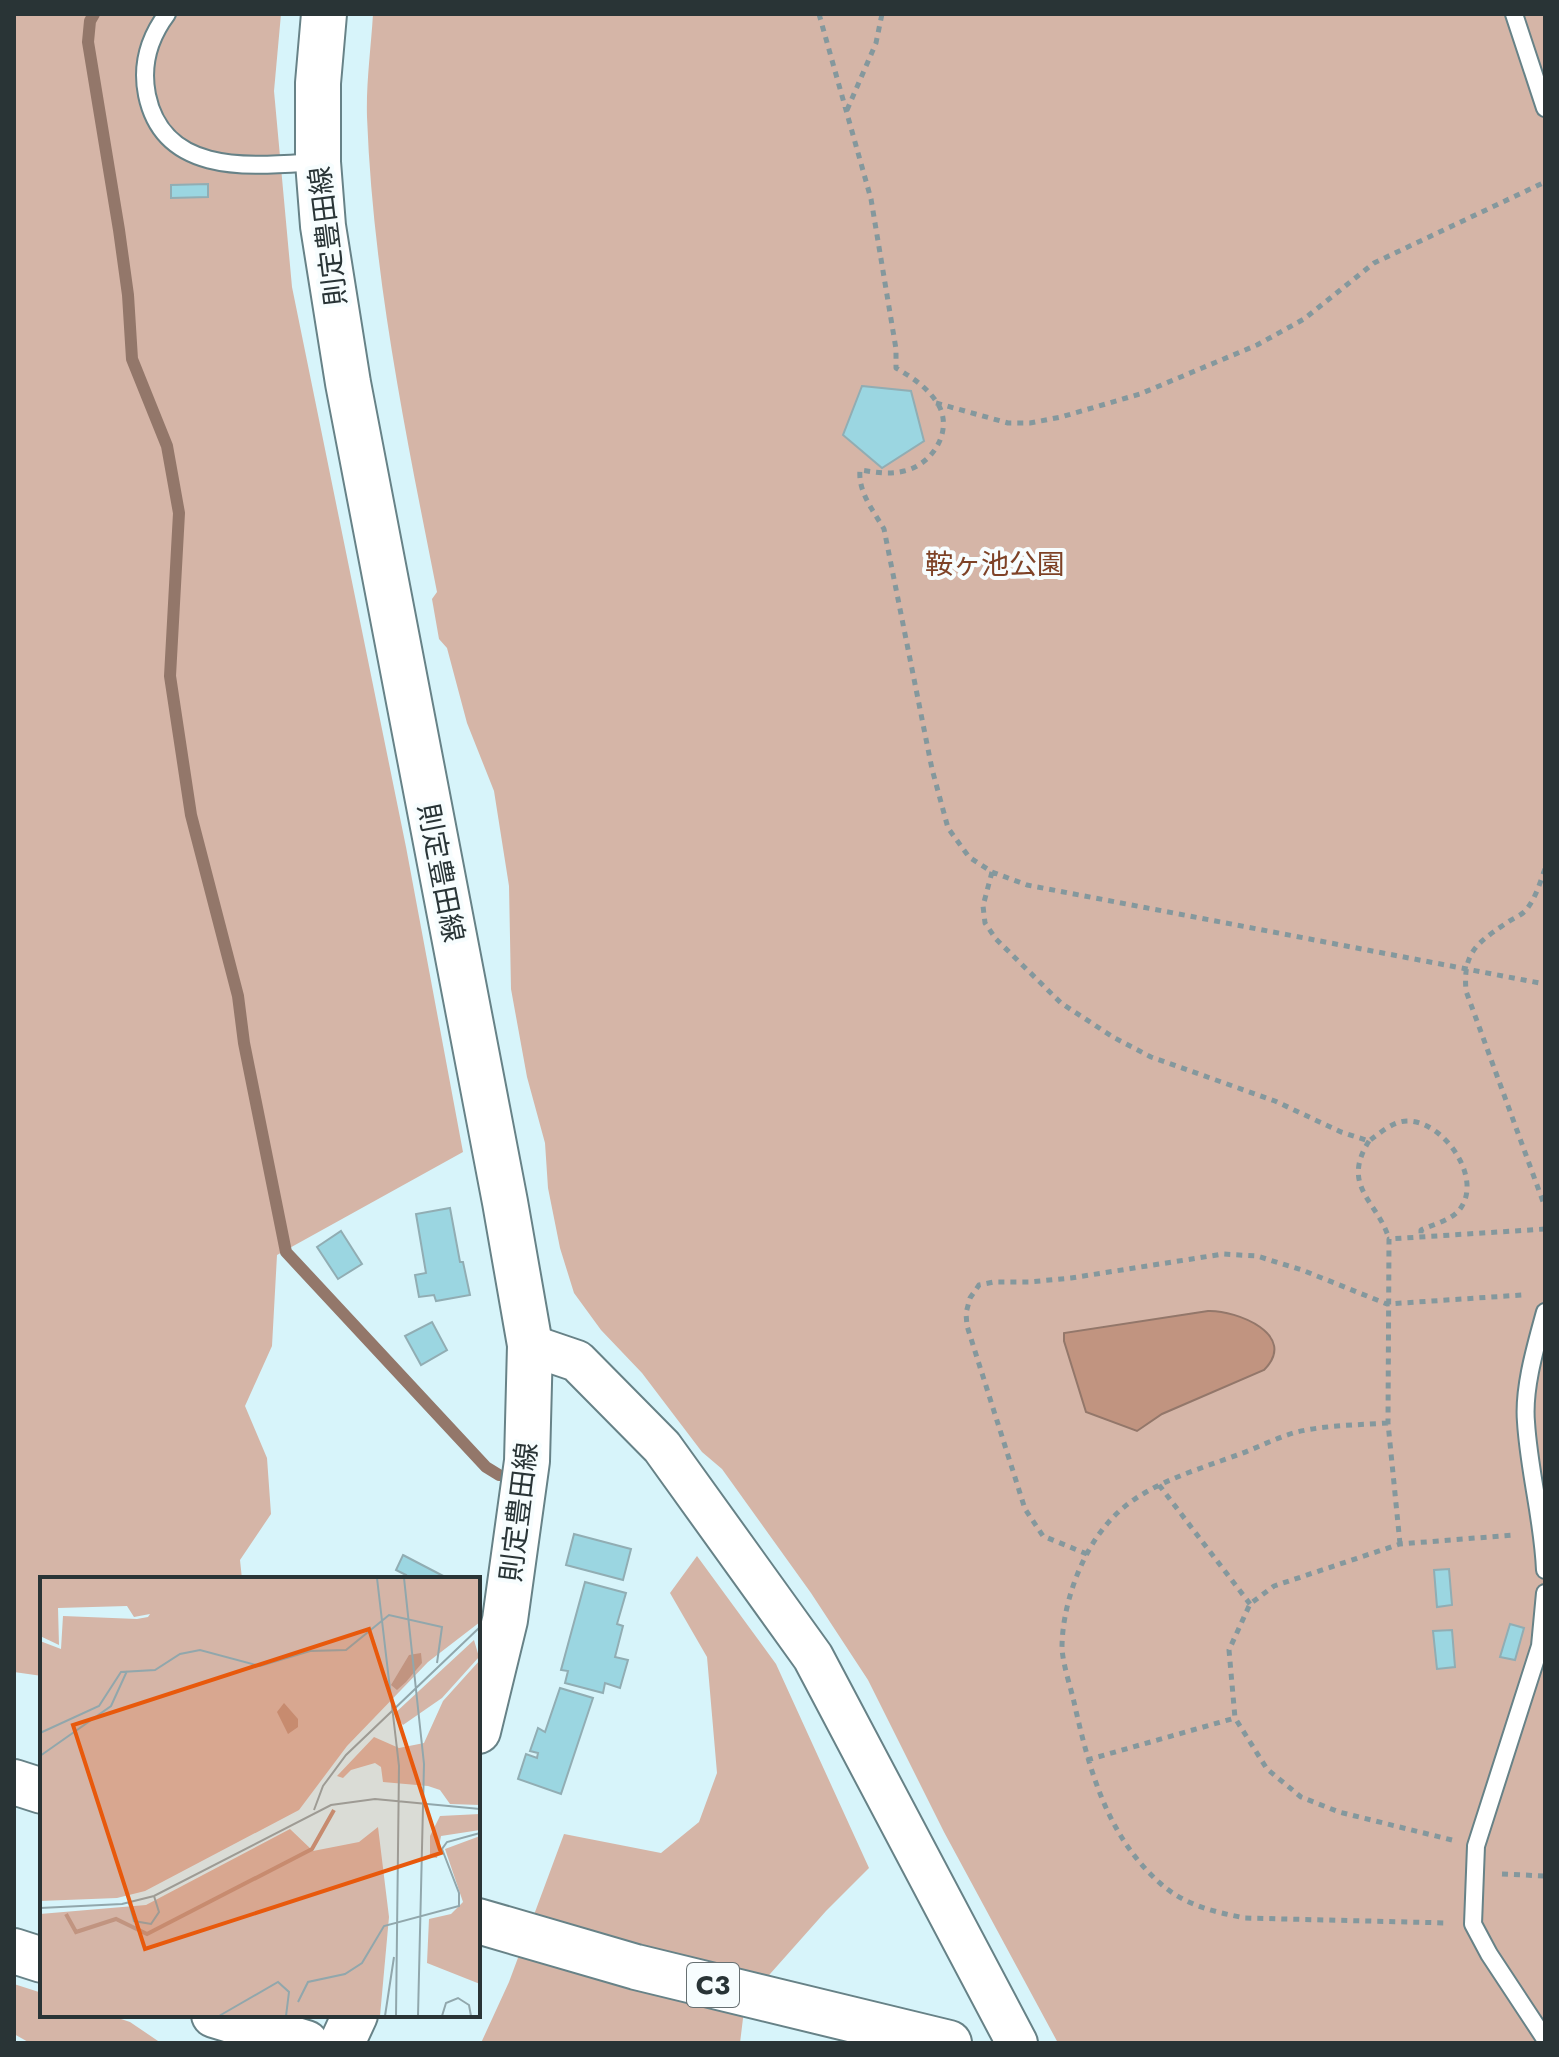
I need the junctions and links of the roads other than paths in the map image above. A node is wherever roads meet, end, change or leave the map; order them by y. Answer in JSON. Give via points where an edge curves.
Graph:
{"nodes":[{"id":1,"x":167,"y":14,"type":"edge"},
{"id":2,"x":324,"y":14,"type":"edge"},
{"id":3,"x":1514,"y":14,"type":"edge"},
{"id":4,"x":1545,"y":108,"type":"edge"},
{"id":5,"x":318,"y":162,"type":"junction"},
{"id":6,"x":1545,"y":1312,"type":"edge"},
{"id":7,"x":530,"y":1345,"type":"junction"},
{"id":8,"x":1544,"y":1532,"type":"edge"},
{"id":9,"x":1545,"y":1570,"type":"edge"},
{"id":10,"x":1545,"y":1593,"type":"edge"},
{"id":11,"x":480,"y":1723,"type":"edge"},
{"id":12,"x":14,"y":1782,"type":"edge"},
{"id":13,"x":40,"y":1790,"type":"edge"},
{"id":14,"x":480,"y":1922,"type":"edge"},
{"id":15,"x":14,"y":1951,"type":"edge"},
{"id":16,"x":40,"y":1959,"type":"edge"},
{"id":17,"x":221,"y":2017,"type":"edge"},
{"id":18,"x":354,"y":2017,"type":"edge"},
{"id":19,"x":1545,"y":2039,"type":"edge"},
{"id":20,"x":306,"y":2043,"type":"edge"},
{"id":21,"x":342,"y":2043,"type":"edge"},
{"id":22,"x":949,"y":2043,"type":"edge"},
{"id":23,"x":1017,"y":2043,"type":"edge"}],
"edges":[{"from":1,"to":5,"type":"lane","via":[[153,34],[146,58],[145,83],[158,127],[209,161],[258,166]]},
{"from":2,"to":5,"type":"main road","name":"則定豊田線"},
{"from":3,"to":4,"type":"lane"},
{"from":5,"to":7,"type":"main road","name":"則定豊田線","via":[[348,383]]},
{"from":6,"to":8,"type":"lane","via":[[1525,1420]]},
{"from":7,"to":11,"type":"main road","name":"則定豊田線","via":[[527,1461],[505,1620]]},
{"from":7,"to":23,"type":"street","via":[[577,1361],[662,1447],[813,1657]]},
{"from":8,"to":9,"type":"lane"},
{"from":10,"to":19,"type":"lane","via":[[1540,1646],[1476,1846],[1473,1872],[1473,1924]]},
{"from":12,"to":13,"type":"main road"},
{"from":14,"to":22,"type":"main road","number":"C3","via":[[636,1967]]},
{"from":15,"to":16,"type":"main road"},
{"from":17,"to":20,"type":"main road"},
{"from":18,"to":21,"type":"main road"}]}
